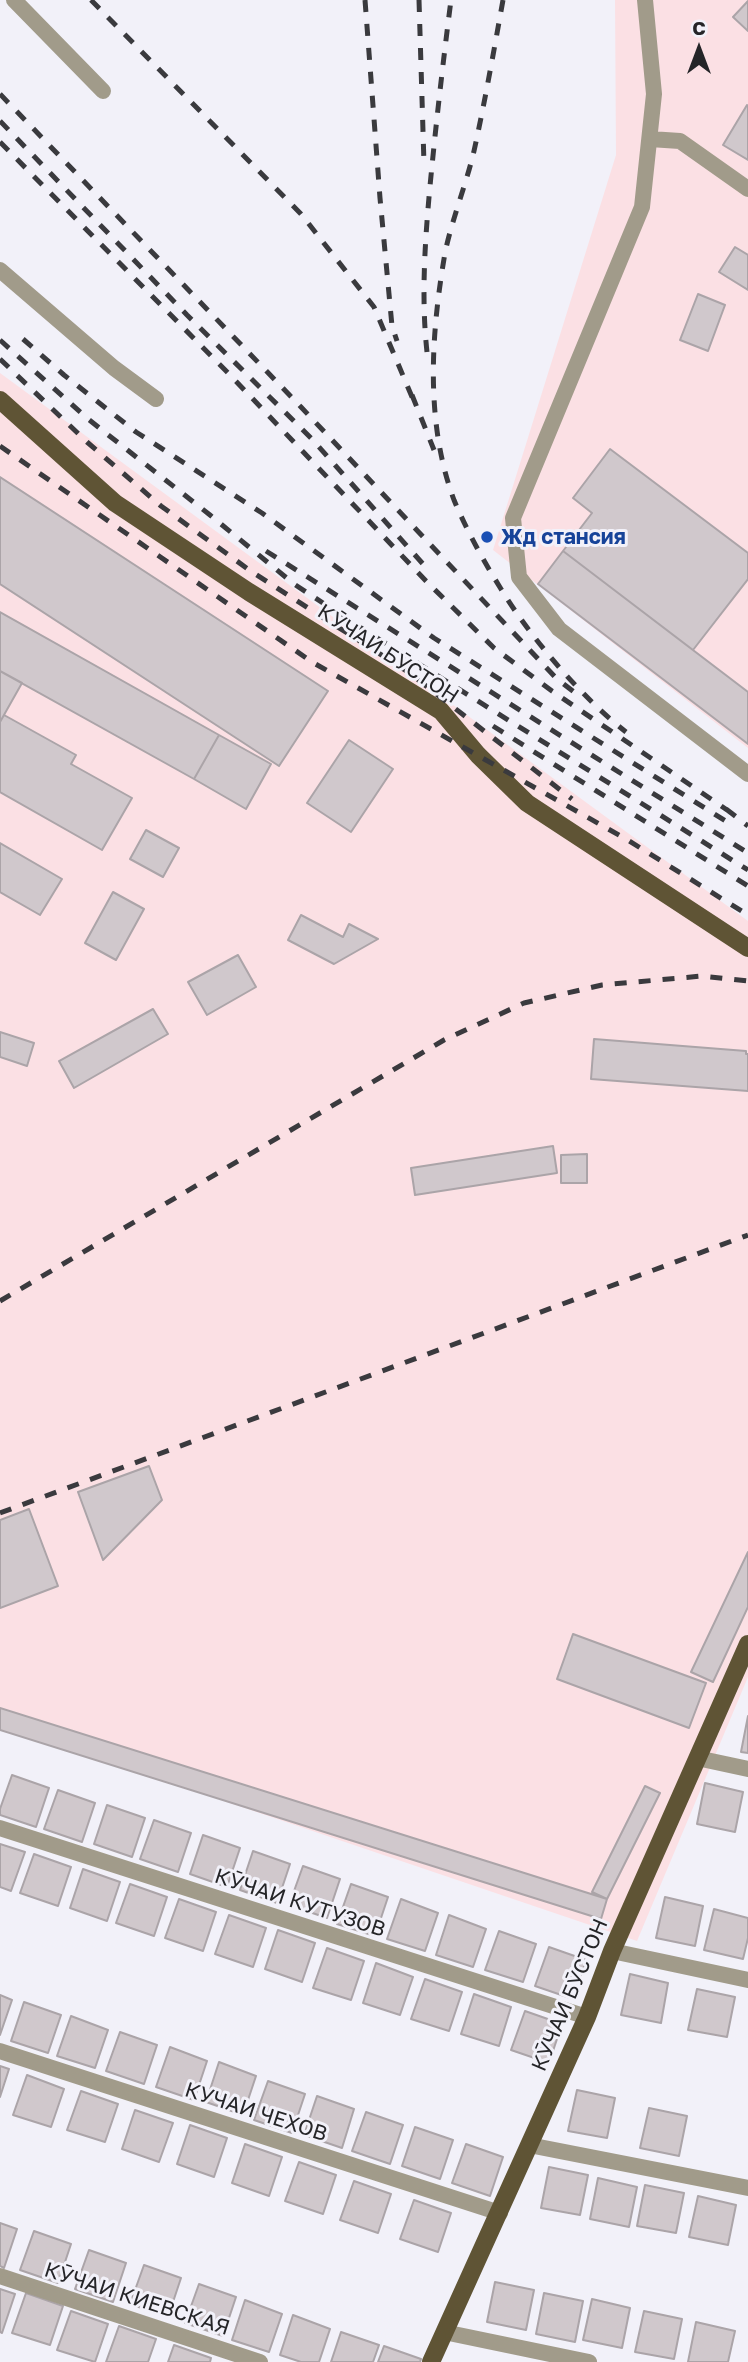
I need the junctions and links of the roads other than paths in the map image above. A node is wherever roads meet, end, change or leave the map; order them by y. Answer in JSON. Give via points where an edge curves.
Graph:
{"nodes":[{"id":1,"x":14,"y":0,"type":"edge"},
{"id":2,"x":645,"y":0,"type":"edge"},
{"id":3,"x":103,"y":91,"type":"dead end"},
{"id":4,"x":650,"y":139,"type":"junction"},
{"id":5,"x":748,"y":189,"type":"edge"},
{"id":6,"x":0,"y":270,"type":"edge"},
{"id":7,"x":156,"y":399,"type":"dead end"},
{"id":8,"x":0,"y":400,"type":"edge"},
{"id":9,"x":748,"y":774,"type":"edge"},
{"id":10,"x":748,"y":948,"type":"edge"},
{"id":11,"x":748,"y":1644,"type":"edge"},
{"id":12,"x":697,"y":1758,"type":"junction"},
{"id":13,"x":748,"y":1769,"type":"edge"},
{"id":14,"x":0,"y":1828,"type":"edge"},
{"id":15,"x":612,"y":1951,"type":"junction"},
{"id":16,"x":748,"y":1980,"type":"edge"},
{"id":17,"x":587,"y":2017,"type":"junction"},
{"id":18,"x":0,"y":2052,"type":"edge"},
{"id":19,"x":529,"y":2145,"type":"junction"},
{"id":20,"x":748,"y":2188,"type":"edge"},
{"id":21,"x":500,"y":2213,"type":"junction"},
{"id":22,"x":0,"y":2276,"type":"edge"},
{"id":23,"x":444,"y":2332,"type":"junction"},
{"id":24,"x":260,"y":2362,"type":"edge"},
{"id":25,"x":431,"y":2362,"type":"edge"},
{"id":26,"x":589,"y":2362,"type":"edge"}],
"edges":[{"from":1,"to":3,"type":"street"},
{"from":2,"to":4,"type":"street","via":[[654,94]]},
{"from":4,"to":5,"type":"street","via":[[680,141]]},
{"from":4,"to":9,"type":"street","via":[[642,207],[513,518],[519,577],[559,629]]},
{"from":6,"to":7,"type":"street"},
{"from":8,"to":10,"type":"main road","name":"КӮЧАИ БӮСТОН","via":[[114,503],[441,711],[527,803]]},
{"from":11,"to":12,"type":"main road","name":"КӮЧАИ БӮСТОН"},
{"from":12,"to":13,"type":"street"},
{"from":12,"to":15,"type":"main road","name":"КӮЧАИ БӮСТОН"},
{"from":14,"to":17,"type":"street","name":"КӮЧАИ КУТУЗОВ"},
{"from":15,"to":16,"type":"street"},
{"from":15,"to":17,"type":"main road","name":"КӮЧАИ БӮСТОН"},
{"from":17,"to":19,"type":"main road","name":"КӮЧАИ БӮСТОН"},
{"from":18,"to":21,"type":"street","name":"КУЧАИ ЧЕХОВ"},
{"from":19,"to":20,"type":"street"},
{"from":19,"to":21,"type":"main road","name":"КӮЧАИ БӮСТОН"},
{"from":21,"to":23,"type":"main road","name":"КӮЧАИ БӮСТОН"},
{"from":22,"to":24,"type":"street","name":"КӮЧАИ КИЕВСКАЯ"},
{"from":23,"to":25,"type":"main road","name":"КӮЧАИ БӮСТОН"},
{"from":23,"to":26,"type":"street"}]}
